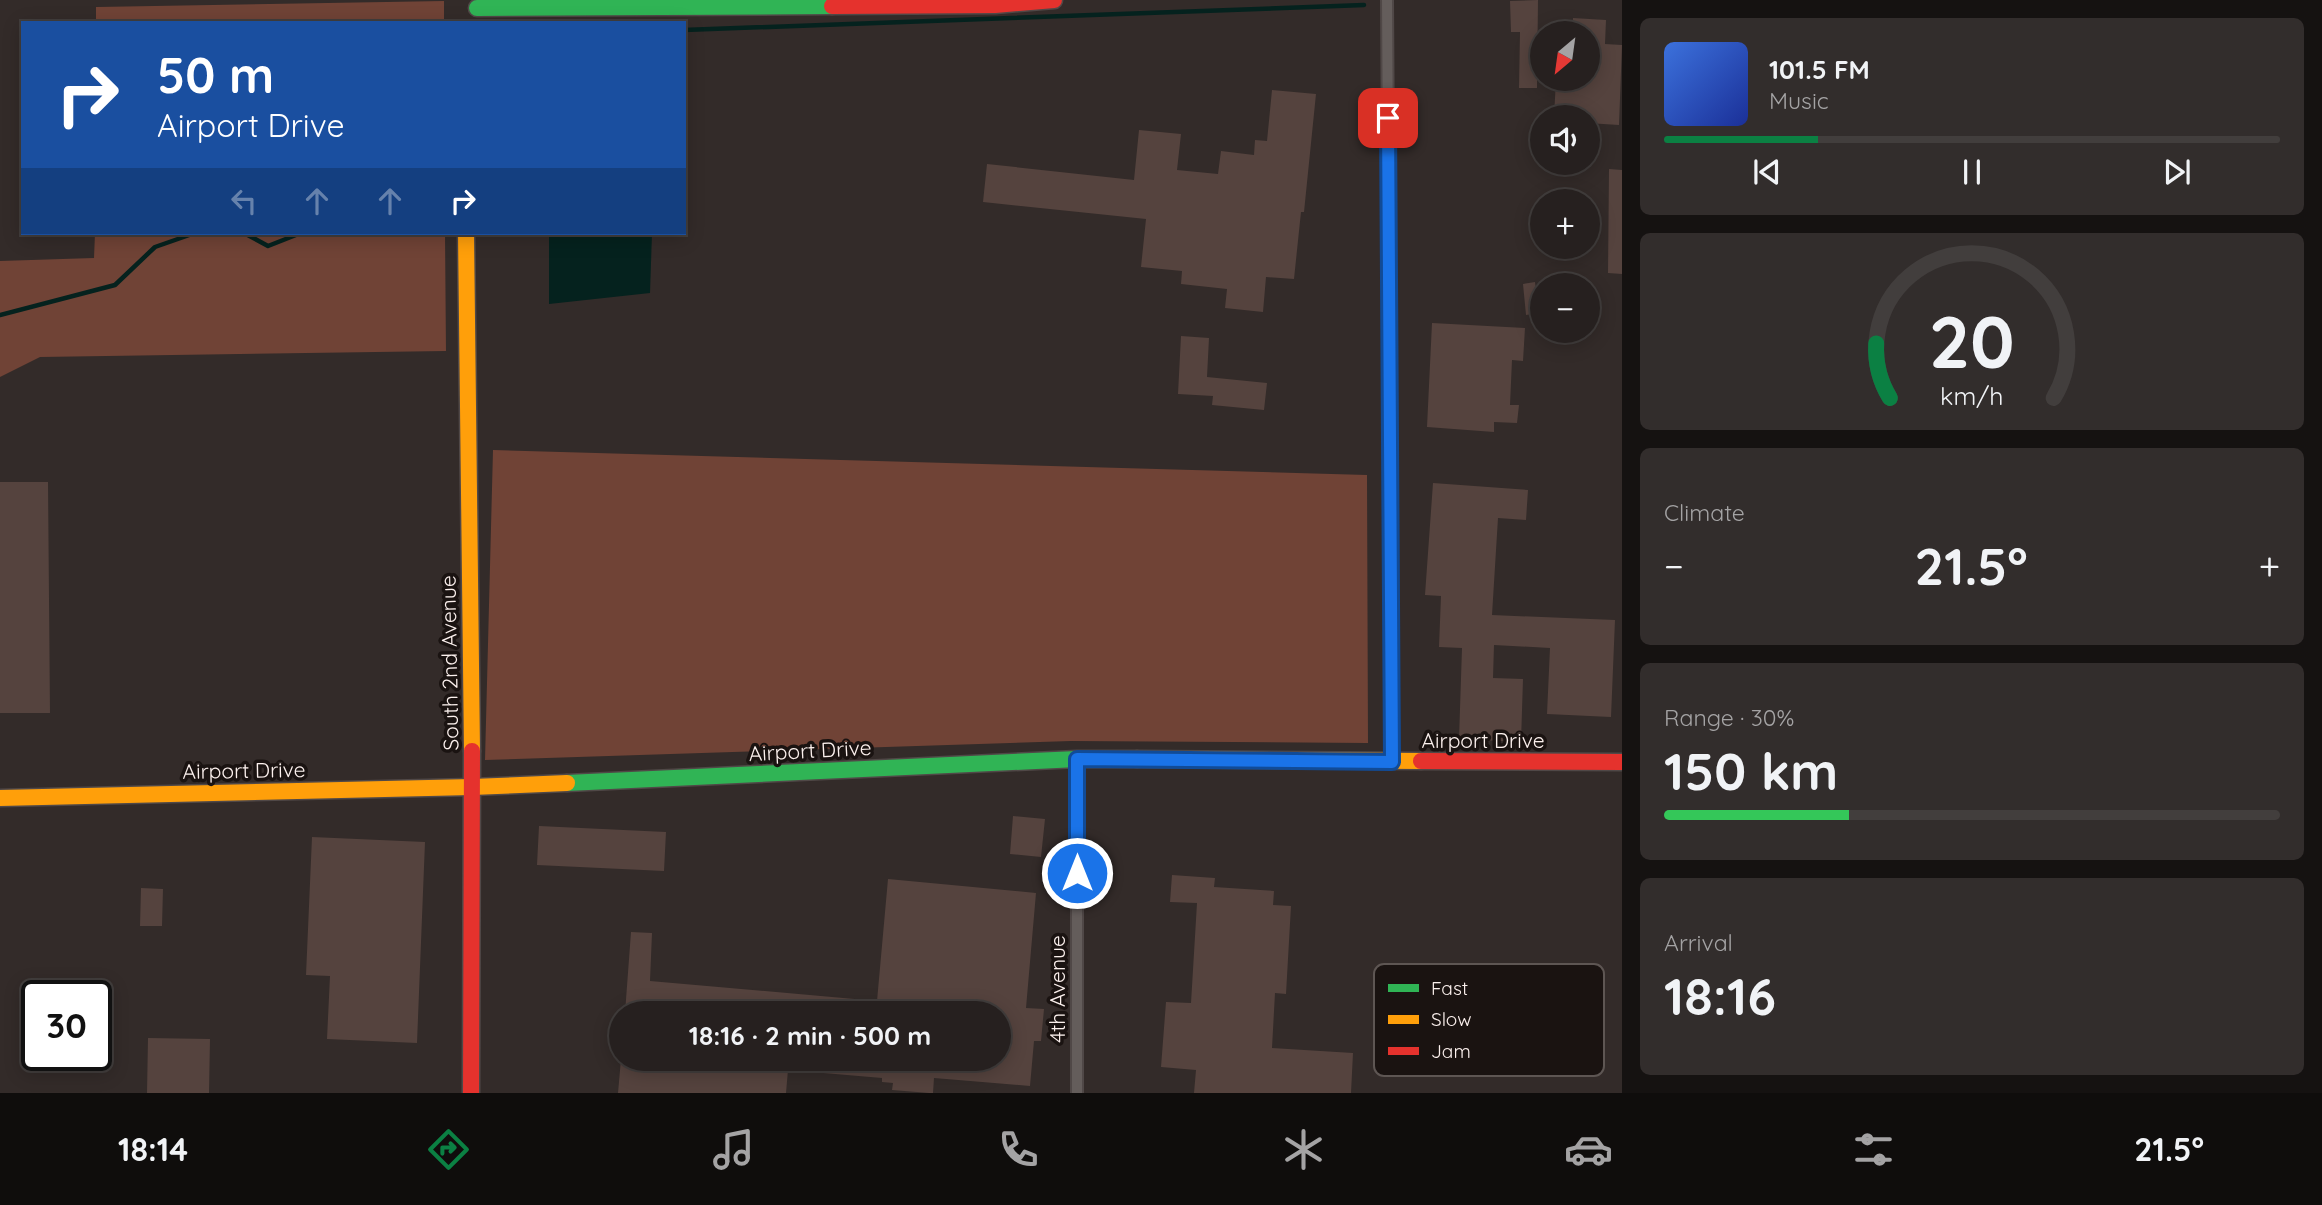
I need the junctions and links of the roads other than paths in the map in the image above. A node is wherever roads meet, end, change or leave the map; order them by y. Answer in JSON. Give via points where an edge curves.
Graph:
{"nodes":[{"id":1,"x":1054,"y":0,"type":"edge"},
{"id":2,"x":1387,"y":0,"type":"edge"},
{"id":3,"x":477,"y":10,"type":"edge"},
{"id":4,"x":466,"y":235,"type":"edge"},
{"id":5,"x":1077,"y":759,"type":"junction"},
{"id":6,"x":1392,"y":762,"type":"junction"},
{"id":7,"x":1622,"y":762,"type":"edge"},
{"id":8,"x":472,"y":787,"type":"junction"},
{"id":9,"x":0,"y":798,"type":"edge"},
{"id":10,"x":471,"y":1093,"type":"edge"},
{"id":11,"x":1077,"y":1093,"type":"edge"}],
"edges":[{"from":1,"to":3,"type":"street","via":[[995,5]]},
{"from":2,"to":6,"type":"street"},
{"from":4,"to":8,"type":"street","name":"South 2nd Avenue"},
{"from":5,"to":6,"type":"street","name":"Airport Drive"},
{"from":5,"to":8,"type":"street","name":"Airport Drive"},
{"from":5,"to":11,"type":"street","name":"4th Avenue"},
{"from":6,"to":7,"type":"street","name":"Airport Drive"},
{"from":8,"to":9,"type":"street","name":"Airport Drive"},
{"from":8,"to":10,"type":"street","name":"South 2nd Avenue"}]}
